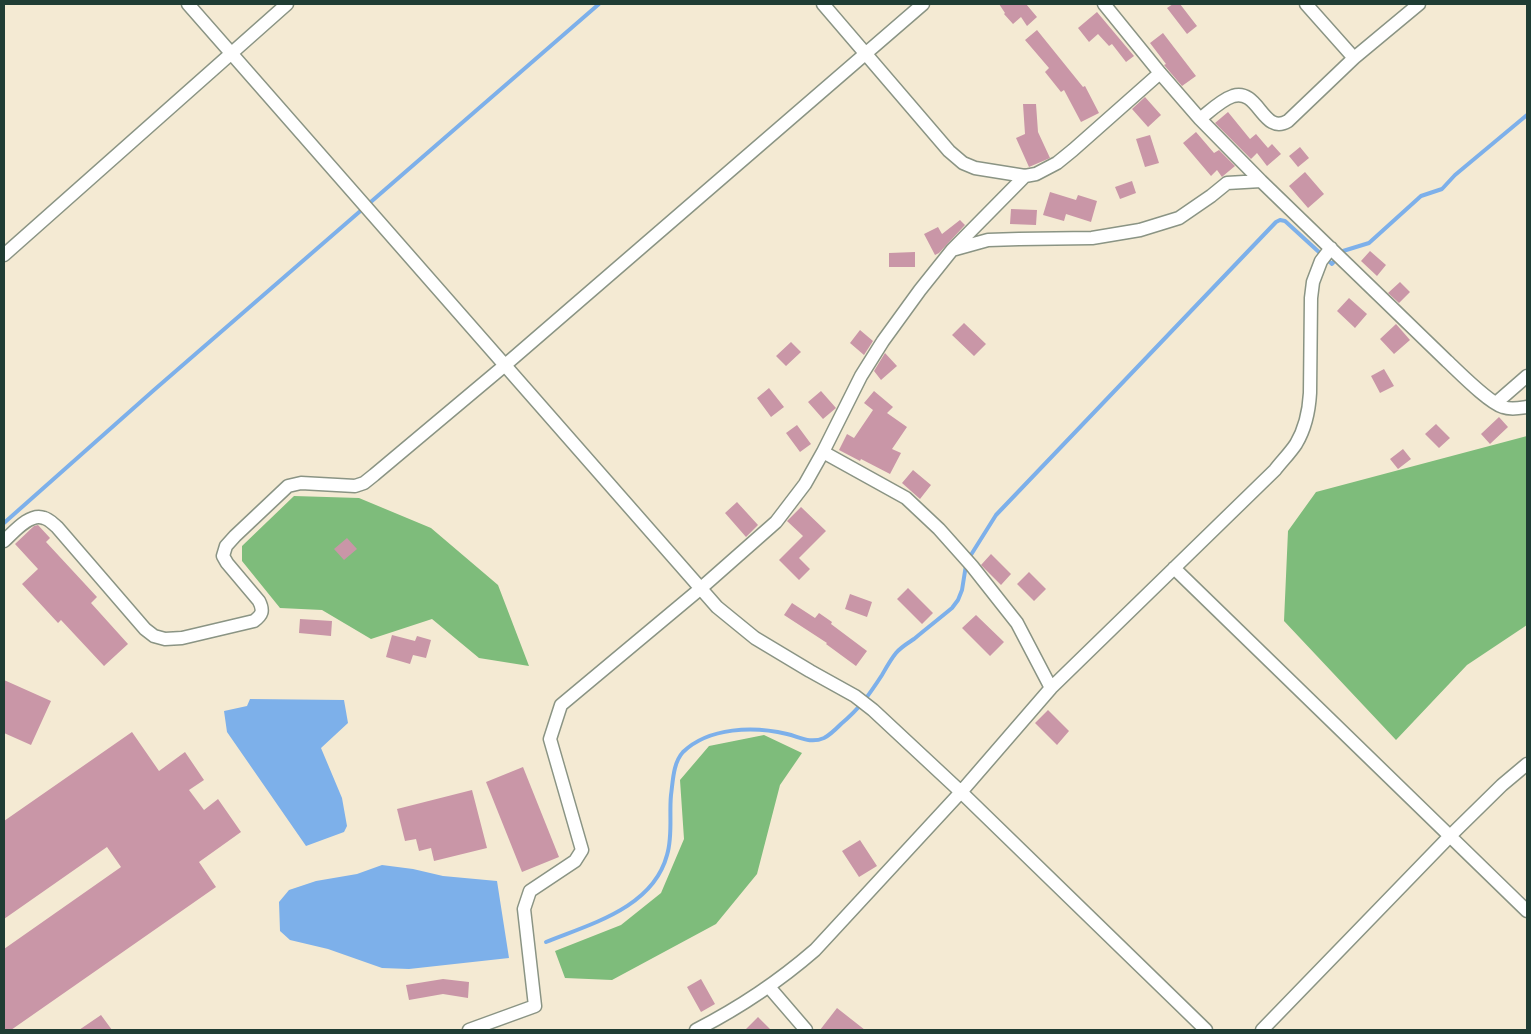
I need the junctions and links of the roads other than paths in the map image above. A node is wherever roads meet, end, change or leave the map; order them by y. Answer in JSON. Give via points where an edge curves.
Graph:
{"nodes":[{"id":1,"x":188,"y":4,"type":"edge"},
{"id":2,"x":287,"y":4,"type":"edge"},
{"id":3,"x":823,"y":4,"type":"edge"},
{"id":4,"x":923,"y":4,"type":"edge"},
{"id":5,"x":1104,"y":4,"type":"edge"},
{"id":6,"x":1306,"y":4,"type":"edge"},
{"id":7,"x":1419,"y":4,"type":"edge"},
{"id":8,"x":232,"y":52,"type":"junction"},
{"id":9,"x":866,"y":52,"type":"junction"},
{"id":10,"x":1354,"y":58,"type":"junction"},
{"id":11,"x":1160,"y":73,"type":"junction"},
{"id":12,"x":1200,"y":118,"type":"junction"},
{"id":13,"x":1025,"y":176,"type":"junction"},
{"id":14,"x":1261,"y":180,"type":"junction"},
{"id":15,"x":1331,"y":248,"type":"junction"},
{"id":16,"x":952,"y":250,"type":"junction"},
{"id":17,"x":4,"y":255,"type":"edge"},
{"id":18,"x":504,"y":366,"type":"junction"},
{"id":19,"x":1527,"y":376,"type":"edge"},
{"id":20,"x":1496,"y":403,"type":"junction"},
{"id":21,"x":1527,"y":407,"type":"edge"},
{"id":22,"x":824,"y":452,"type":"junction"},
{"id":23,"x":4,"y":541,"type":"edge"},
{"id":24,"x":1174,"y":568,"type":"junction"},
{"id":25,"x":700,"y":589,"type":"junction"},
{"id":26,"x":1051,"y":688,"type":"junction"},
{"id":27,"x":1527,"y":764,"type":"edge"},
{"id":28,"x":961,"y":792,"type":"junction"},
{"id":29,"x":1450,"y":836,"type":"junction"},
{"id":30,"x":1527,"y":911,"type":"edge"},
{"id":31,"x":769,"y":987,"type":"junction"},
{"id":32,"x":469,"y":1030,"type":"edge"},
{"id":33,"x":696,"y":1030,"type":"edge"},
{"id":34,"x":806,"y":1030,"type":"edge"},
{"id":35,"x":1206,"y":1030,"type":"edge"},
{"id":36,"x":1262,"y":1030,"type":"edge"}],
"edges":[{"from":1,"to":8,"type":"street"},
{"from":2,"to":8,"type":"street"},
{"from":3,"to":9,"type":"street"},
{"from":4,"to":9,"type":"street"},
{"from":5,"to":11,"type":"street"},
{"from":6,"to":10,"type":"street"},
{"from":7,"to":10,"type":"street"},
{"from":8,"to":17,"type":"street"},
{"from":8,"to":18,"type":"street"},
{"from":9,"to":13,"type":"street","via":[[949,151],[963,163]]},
{"from":9,"to":18,"type":"street"},
{"from":10,"to":12,"type":"street","via":[[1283,124],[1271,122],[1255,103],[1242,95],[1219,104]]},
{"from":11,"to":12,"type":"street"},
{"from":11,"to":13,"type":"street","via":[[1058,163]]},
{"from":12,"to":14,"type":"street"},
{"from":13,"to":16,"type":"street"},
{"from":14,"to":15,"type":"street"},
{"from":14,"to":16,"type":"street","via":[[1226,183],[1179,218],[1140,230],[1092,238],[988,240]]},
{"from":15,"to":20,"type":"street","via":[[1447,361]]},
{"from":15,"to":24,"type":"street","via":[[1321,261],[1311,298],[1309,409],[1296,443],[1275,470]]},
{"from":16,"to":22,"type":"street","via":[[883,341],[861,376]]},
{"from":18,"to":23,"type":"street","via":[[364,483],[355,486],[301,483],[288,486],[235,536],[226,546],[223,556],[263,608],[262,615],[254,622],[182,638],[154,636],[46,518],[38,516],[29,520]]},
{"from":18,"to":25,"type":"street"},
{"from":19,"to":20,"type":"street"},
{"from":20,"to":21,"type":"street","via":[[1503,407]]},
{"from":22,"to":25,"type":"street","via":[[776,522]]},
{"from":22,"to":26,"type":"street","via":[[906,498],[938,529],[1017,623]]},
{"from":24,"to":26,"type":"street"},
{"from":24,"to":29,"type":"street"},
{"from":25,"to":28,"type":"street","via":[[716,607],[755,638],[855,696]]},
{"from":25,"to":32,"type":"street","via":[[561,706],[550,739],[582,850],[575,861],[530,891],[524,909],[535,1006]]},
{"from":26,"to":28,"type":"street"},
{"from":27,"to":29,"type":"street"},
{"from":28,"to":31,"type":"street","via":[[815,950]]},
{"from":28,"to":35,"type":"street"},
{"from":29,"to":30,"type":"street"},
{"from":29,"to":36,"type":"street"},
{"from":31,"to":33,"type":"street"},
{"from":31,"to":34,"type":"street"}]}
